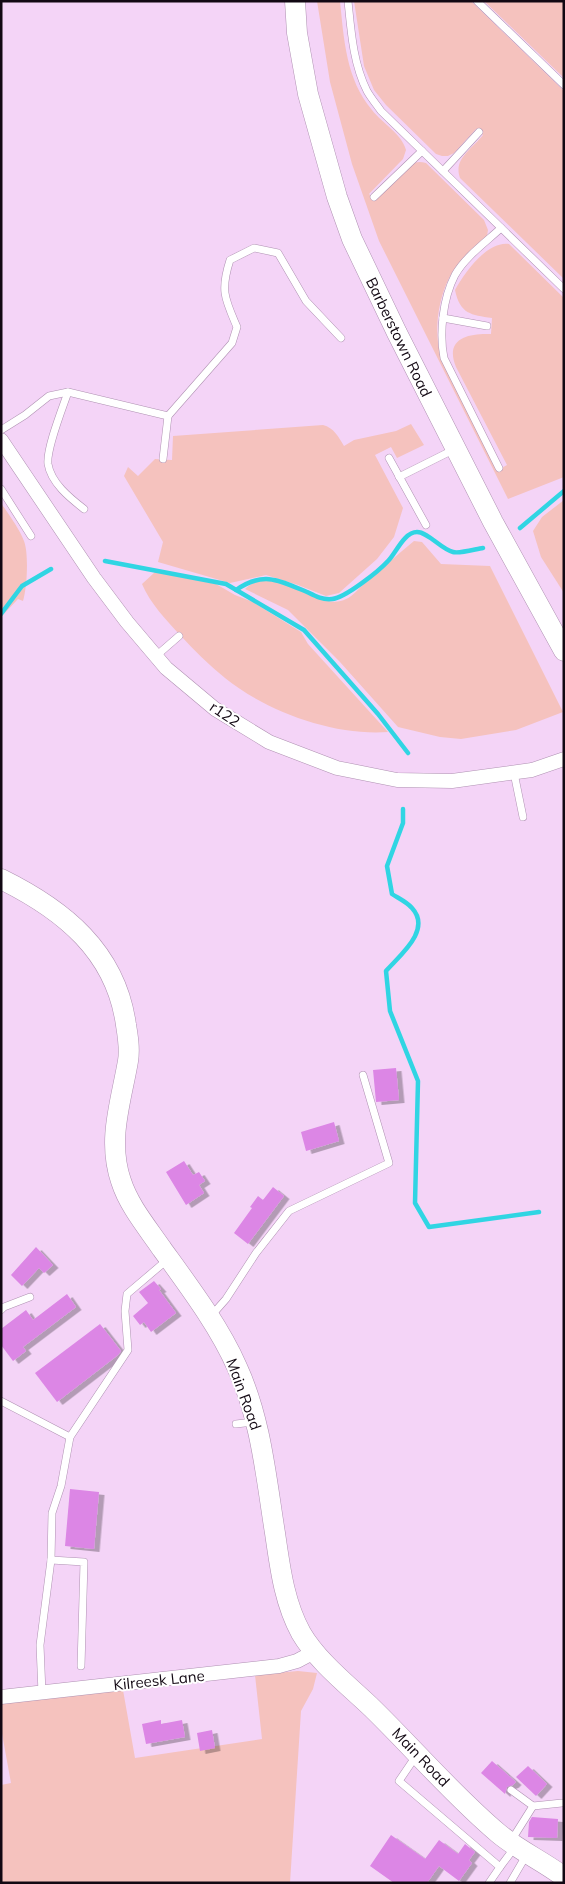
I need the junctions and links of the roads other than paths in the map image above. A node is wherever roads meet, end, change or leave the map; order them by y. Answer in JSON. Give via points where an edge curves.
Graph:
{"nodes":[{"id":1,"x":295,"y":1,"type":"edge"},
{"id":2,"x":348,"y":1,"type":"edge"},
{"id":3,"x":477,"y":1,"type":"edge"},
{"id":4,"x":564,"y":85,"type":"edge"},
{"id":5,"x":479,"y":132,"type":"dead end"},
{"id":6,"x":422,"y":151,"type":"junction"},
{"id":7,"x":443,"y":171,"type":"junction"},
{"id":8,"x":374,"y":197,"type":"dead end"},
{"id":9,"x":501,"y":228,"type":"junction"},
{"id":10,"x":564,"y":289,"type":"edge"},
{"id":11,"x":443,"y":318,"type":"junction"},
{"id":12,"x":487,"y":326,"type":"dead end"},
{"id":13,"x":341,"y":338,"type":"dead end"},
{"id":14,"x":68,"y":392,"type":"junction"},
{"id":15,"x":168,"y":416,"type":"junction"},
{"id":16,"x":1,"y":430,"type":"edge"},
{"id":17,"x":1,"y":440,"type":"edge"},
{"id":18,"x":456,"y":449,"type":"junction"},
{"id":19,"x":389,"y":458,"type":"dead end"},
{"id":20,"x":164,"y":459,"type":"dead end"},
{"id":21,"x":499,"y":468,"type":"dead end"},
{"id":22,"x":399,"y":477,"type":"junction"},
{"id":23,"x":1,"y":489,"type":"edge"},
{"id":24,"x":84,"y":510,"type":"dead end"},
{"id":25,"x":426,"y":525,"type":"dead end"},
{"id":26,"x":31,"y":536,"type":"dead end"},
{"id":27,"x":179,"y":636,"type":"dead end"},
{"id":28,"x":564,"y":651,"type":"edge"},
{"id":29,"x":156,"y":656,"type":"junction"},
{"id":30,"x":564,"y":759,"type":"edge"},
{"id":31,"x":514,"y":773,"type":"junction"},
{"id":32,"x":524,"y":817,"type":"dead end"},
{"id":33,"x":1,"y":879,"type":"edge"},
{"id":34,"x":363,"y":1075,"type":"dead end"},
{"id":35,"x":169,"y":1258,"type":"junction"},
{"id":36,"x":30,"y":1297,"type":"dead end"},
{"id":37,"x":1,"y":1310,"type":"edge"},
{"id":38,"x":209,"y":1318,"type":"junction"},
{"id":39,"x":1,"y":1402,"type":"edge"},
{"id":40,"x":256,"y":1422,"type":"junction"},
{"id":41,"x":236,"y":1424,"type":"dead end"},
{"id":42,"x":70,"y":1437,"type":"junction"},
{"id":43,"x":51,"y":1560,"type":"junction"},
{"id":44,"x":314,"y":1652,"type":"junction"},
{"id":45,"x":81,"y":1666,"type":"dead end"},
{"id":46,"x":42,"y":1693,"type":"junction"},
{"id":47,"x":1,"y":1697,"type":"edge"},
{"id":48,"x":418,"y":1754,"type":"junction"},
{"id":49,"x":511,"y":1790,"type":"dead end"},
{"id":50,"x":562,"y":1803,"type":"dead end"},
{"id":51,"x":533,"y":1806,"type":"junction"},
{"id":52,"x":518,"y":1847,"type":"junction"},
{"id":53,"x":500,"y":1867,"type":"junction"},
{"id":54,"x":564,"y":1877,"type":"edge"},
{"id":55,"x":489,"y":1883,"type":"edge"},
{"id":56,"x":510,"y":1883,"type":"edge"}],
"edges":[{"from":1,"to":18,"type":"main road","name":"Barberstown Road","via":[[308,94],[352,239]]},
{"from":2,"to":6,"type":"lane","via":[[356,62],[367,91],[380,111]]},
{"from":3,"to":4,"type":"lane"},
{"from":5,"to":7,"type":"lane"},
{"from":6,"to":7,"type":"lane"},
{"from":6,"to":8,"type":"lane"},
{"from":7,"to":9,"type":"lane"},
{"from":9,"to":10,"type":"lane"},
{"from":9,"to":11,"type":"lane","via":[[456,274]]},
{"from":11,"to":12,"type":"lane"},
{"from":11,"to":21,"type":"lane","via":[[441,341],[444,358]]},
{"from":13,"to":15,"type":"lane","via":[[306,301],[278,253],[254,248],[230,260],[225,276],[224,299],[237,327],[232,343]]},
{"from":14,"to":15,"type":"lane"},
{"from":14,"to":16,"type":"lane","via":[[49,396]]},
{"from":14,"to":24,"type":"lane","via":[[48,463],[55,481]]},
{"from":15,"to":20,"type":"lane"},
{"from":17,"to":29,"type":"street","name":"r122","via":[[94,578]]},
{"from":18,"to":22,"type":"lane"},
{"from":18,"to":28,"type":"main road","name":"Barberstown Road"},
{"from":19,"to":22,"type":"lane"},
{"from":22,"to":25,"type":"lane"},
{"from":23,"to":26,"type":"lane"},
{"from":27,"to":29,"type":"lane"},
{"from":29,"to":31,"type":"street","name":"r122","via":[[215,709],[268,742],[337,768],[397,780],[452,781]]},
{"from":30,"to":31,"type":"street","name":"r122"},
{"from":31,"to":32,"type":"lane"},
{"from":33,"to":35,"type":"main road","name":"Main Road","via":[[40,899],[66,919],[95,949],[112,975],[125,1014],[129,1057],[114,1134],[115,1159],[121,1184],[133,1208]]},
{"from":34,"to":38,"type":"lane","via":[[389,1163],[289,1211]]},
{"from":35,"to":38,"type":"main road","name":"Main Road"},
{"from":35,"to":42,"type":"lane","via":[[127,1294],[128,1350]]},
{"from":36,"to":37,"type":"lane"},
{"from":38,"to":40,"type":"main road","name":"Main Road","via":[[237,1367]]},
{"from":39,"to":42,"type":"lane"},
{"from":40,"to":41,"type":"lane"},
{"from":40,"to":44,"type":"main road","name":"Main Road","via":[[288,1604]]},
{"from":42,"to":43,"type":"lane","via":[[61,1486],[52,1513]]},
{"from":43,"to":45,"type":"lane","via":[[84,1562]]},
{"from":43,"to":46,"type":"lane","via":[[40,1645]]},
{"from":44,"to":46,"type":"street","name":"Kilreesk Lane","via":[[279,1666]]},
{"from":44,"to":48,"type":"main road","name":"Main Road"},
{"from":46,"to":47,"type":"street","name":"Kilreesk Lane"},
{"from":48,"to":52,"type":"main road","name":"Main Road","via":[[474,1812]]},
{"from":48,"to":53,"type":"lane","via":[[399,1782]]},
{"from":49,"to":51,"type":"lane"},
{"from":50,"to":51,"type":"lane"},
{"from":51,"to":52,"type":"lane"},
{"from":52,"to":53,"type":"lane"},
{"from":52,"to":54,"type":"main road","name":"Main Road"},
{"from":52,"to":56,"type":"lane"},
{"from":53,"to":55,"type":"lane"}]}
